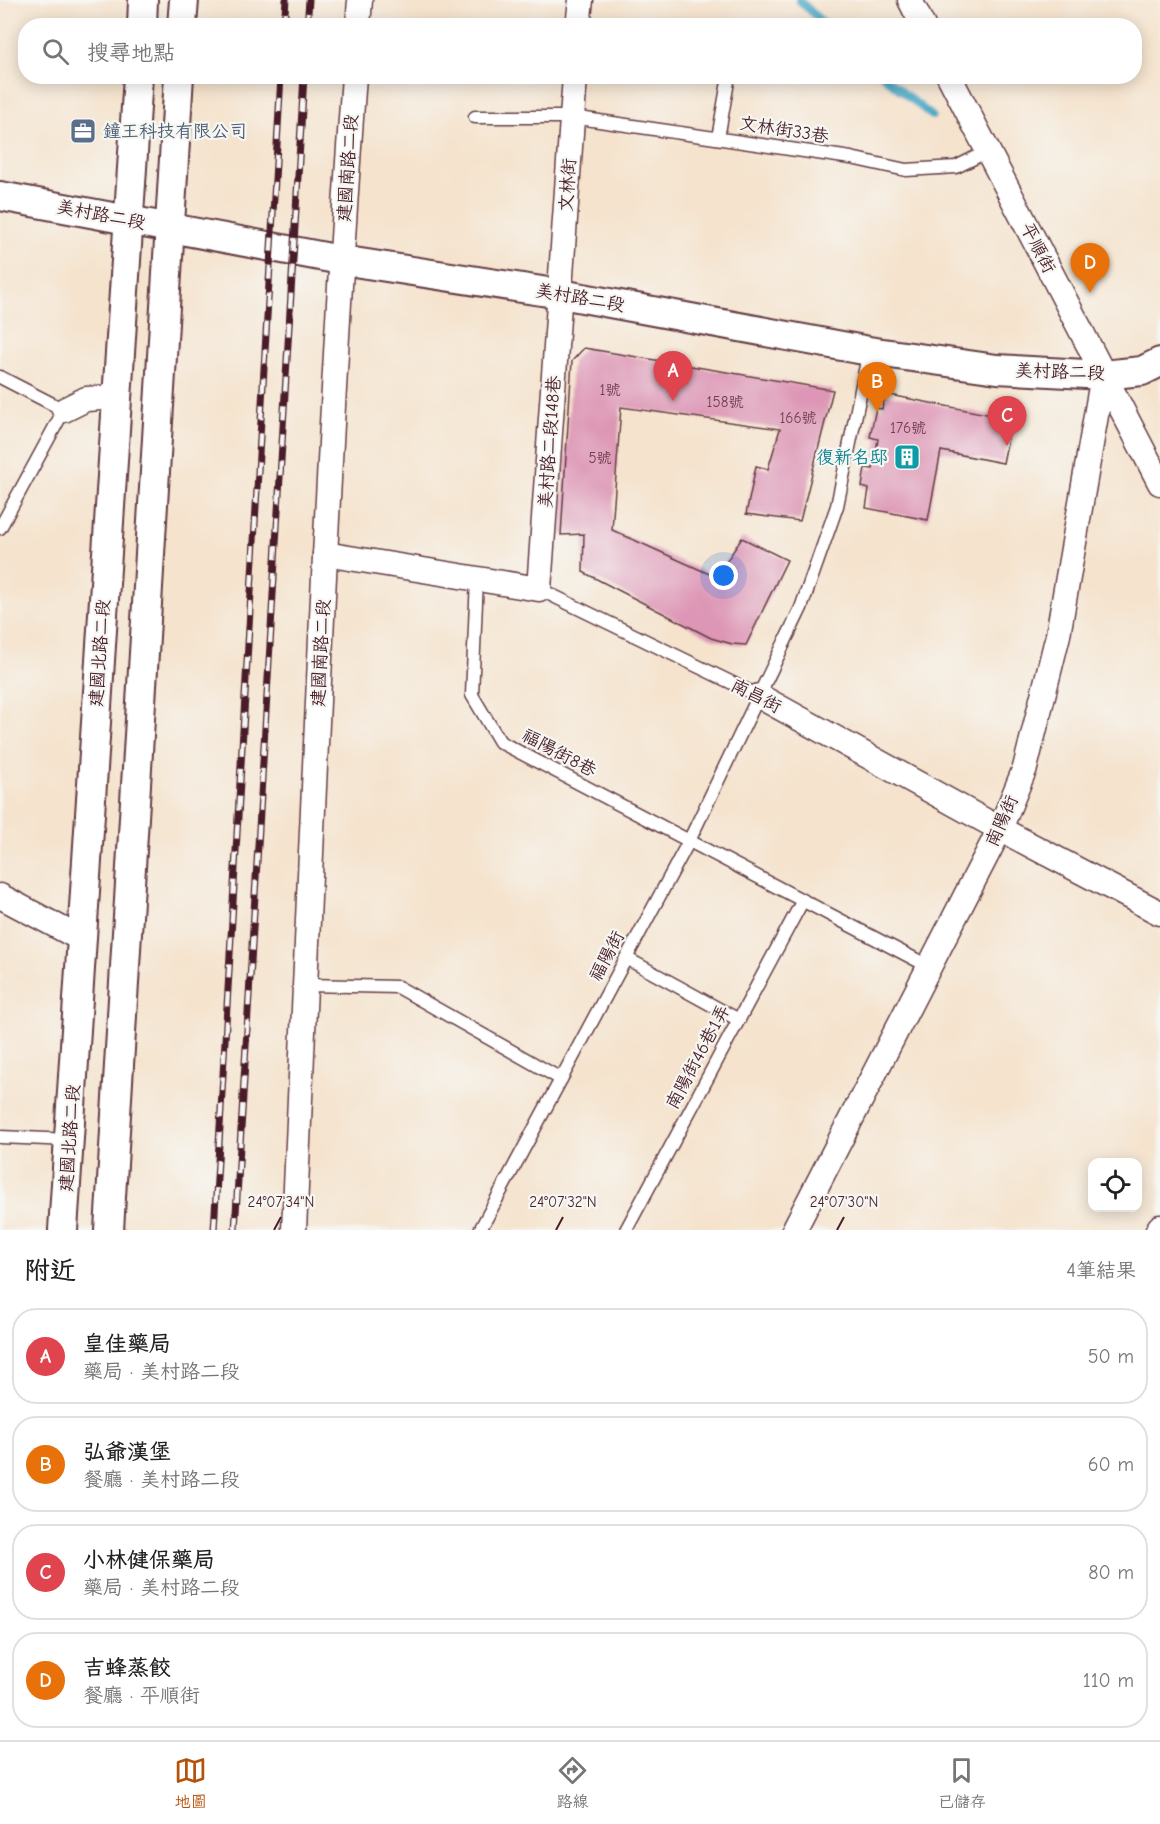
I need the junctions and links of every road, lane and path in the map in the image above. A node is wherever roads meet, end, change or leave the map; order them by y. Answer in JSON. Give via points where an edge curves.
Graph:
{"nodes":[{"id":1,"x":143,"y":0,"type":"edge"},
{"id":2,"x":184,"y":0,"type":"edge"},
{"id":3,"x":360,"y":0,"type":"edge"},
{"id":4,"x":581,"y":0,"type":"edge"},
{"id":5,"x":910,"y":0,"type":"edge"},
{"id":6,"x":142,"y":18,"type":"edge"},
{"id":7,"x":183,"y":18,"type":"edge"},
{"id":8,"x":359,"y":18,"type":"edge"},
{"id":9,"x":579,"y":18,"type":"edge"},
{"id":10,"x":919,"y":18,"type":"edge"},
{"id":11,"x":138,"y":84,"type":"edge"},
{"id":12,"x":179,"y":84,"type":"edge"},
{"id":13,"x":353,"y":84,"type":"edge"},
{"id":14,"x":574,"y":84,"type":"edge"},
{"id":15,"x":728,"y":84,"type":"edge"},
{"id":16,"x":953,"y":84,"type":"edge"},
{"id":17,"x":475,"y":117,"type":"dead end"},
{"id":18,"x":572,"y":117,"type":"junction"},
{"id":19,"x":718,"y":138,"type":"junction"},
{"id":20,"x":988,"y":151,"type":"junction"},
{"id":21,"x":0,"y":196,"type":"edge"},
{"id":22,"x":129,"y":220,"type":"junction"},
{"id":23,"x":170,"y":227,"type":"junction"},
{"id":24,"x":341,"y":260,"type":"junction"},
{"id":25,"x":561,"y":294,"type":"junction"},
{"id":26,"x":869,"y":351,"type":"junction"},
{"id":27,"x":1160,"y":362,"type":"edge"},
{"id":28,"x":1103,"y":375,"type":"junction"},
{"id":29,"x":0,"y":377,"type":"edge"},
{"id":30,"x":117,"y":397,"type":"junction"},
{"id":31,"x":64,"y":411,"type":"junction"},
{"id":32,"x":1157,"y":472,"type":"edge"},
{"id":33,"x":0,"y":528,"type":"edge"},
{"id":34,"x":326,"y":554,"type":"junction"},
{"id":35,"x":477,"y":579,"type":"junction"},
{"id":36,"x":539,"y":589,"type":"junction"},
{"id":37,"x":759,"y":696,"type":"junction"},
{"id":38,"x":1000,"y":829,"type":"junction"},
{"id":39,"x":689,"y":841,"type":"junction"},
{"id":40,"x":0,"y":896,"type":"edge"},
{"id":41,"x":803,"y":900,"type":"junction"},
{"id":42,"x":1160,"y":913,"type":"edge"},
{"id":43,"x":81,"y":939,"type":"junction"},
{"id":44,"x":626,"y":958,"type":"junction"},
{"id":45,"x":930,"y":966,"type":"junction"},
{"id":46,"x":305,"y":986,"type":"junction"},
{"id":47,"x":739,"y":1020,"type":"junction"},
{"id":48,"x":561,"y":1079,"type":"junction"},
{"id":49,"x":0,"y":1137,"type":"edge"},
{"id":50,"x":70,"y":1140,"type":"junction"},
{"id":51,"x":63,"y":1230,"type":"edge"},
{"id":52,"x":109,"y":1230,"type":"edge"},
{"id":53,"x":294,"y":1230,"type":"edge"},
{"id":54,"x":480,"y":1230,"type":"edge"},
{"id":55,"x":626,"y":1230,"type":"edge"},
{"id":56,"x":794,"y":1230,"type":"edge"}],
"edges":[{"from":1,"to":6,"type":"street"},
{"from":2,"to":7,"type":"street"},
{"from":3,"to":8,"type":"street"},
{"from":4,"to":9,"type":"street"},
{"from":5,"to":10,"type":"street"},
{"from":11,"to":22,"type":"street","name":"建國北路二段"},
{"from":12,"to":23,"type":"street"},
{"from":13,"to":24,"type":"street","name":"建國南路二段"},
{"from":14,"to":18,"type":"street","name":"文林街"},
{"from":15,"to":19,"type":"lane"},
{"from":16,"to":20,"type":"street","name":"平順街"},
{"from":17,"to":18,"type":"lane","name":"文林街33巷"},
{"from":18,"to":19,"type":"lane","name":"文林街33巷"},
{"from":18,"to":25,"type":"street","name":"文林街"},
{"from":19,"to":20,"type":"lane","name":"文林街33巷","via":[[906,170],[956,167]]},
{"from":20,"to":28,"type":"street","name":"平順街"},
{"from":21,"to":22,"type":"street","name":"美村路二段"},
{"from":22,"to":23,"type":"street","name":"美村路二段"},
{"from":22,"to":30,"type":"street","name":"建國北路二段"},
{"from":23,"to":24,"type":"street","name":"美村路二段"},
{"from":23,"to":52,"type":"street"},
{"from":24,"to":25,"type":"street","name":"美村路二段"},
{"from":24,"to":34,"type":"street","name":"建國南路二段"},
{"from":25,"to":26,"type":"street","name":"美村路二段"},
{"from":25,"to":36,"type":"street","name":"美村路二段148巷"},
{"from":26,"to":28,"type":"street","name":"美村路二段","via":[[997,369]]},
{"from":26,"to":37,"type":"lane","name":"福陽街","via":[[837,506],[801,608]]},
{"from":27,"to":28,"type":"street","name":"美村路二段","via":[[1142,371]]},
{"from":28,"to":32,"type":"street","name":"平順街"},
{"from":28,"to":38,"type":"street","name":"南陽街","via":[[1058,635],[1025,768]]},
{"from":29,"to":31,"type":"lane"},
{"from":30,"to":31,"type":"street","via":[[86,399]]},
{"from":30,"to":43,"type":"street","name":"建國北路二段"},
{"from":31,"to":33,"type":"lane"},
{"from":34,"to":35,"type":"street","name":"南昌街"},
{"from":34,"to":46,"type":"street","name":"建國南路二段"},
{"from":35,"to":36,"type":"street","name":"南昌街"},
{"from":35,"to":39,"type":"lane","name":"福陽街8巷","via":[[472,695],[500,742]]},
{"from":36,"to":37,"type":"lane","name":"南昌街"},
{"from":37,"to":38,"type":"street","name":"南昌街"},
{"from":37,"to":39,"type":"lane","name":"福陽街"},
{"from":38,"to":42,"type":"street","name":"南昌街"},
{"from":38,"to":45,"type":"street","name":"南陽街"},
{"from":39,"to":41,"type":"lane","name":"福陽街8巷"},
{"from":39,"to":44,"type":"lane","name":"福陽街"},
{"from":40,"to":43,"type":"street"},
{"from":41,"to":45,"type":"lane","name":"福陽街8巷"},
{"from":41,"to":47,"type":"lane","name":"南陽街46巷1弄"},
{"from":43,"to":50,"type":"street","name":"建國北路二段"},
{"from":44,"to":47,"type":"lane"},
{"from":44,"to":48,"type":"lane","name":"福陽街"},
{"from":45,"to":56,"type":"street","name":"南陽街"},
{"from":46,"to":48,"type":"lane","via":[[398,987]]},
{"from":46,"to":53,"type":"street","name":"建國南路二段"},
{"from":47,"to":55,"type":"lane","name":"南陽街46巷1弄"},
{"from":48,"to":54,"type":"lane","name":"福陽街"},
{"from":49,"to":50,"type":"lane"},
{"from":50,"to":51,"type":"street","name":"建國北路二段"}]}
